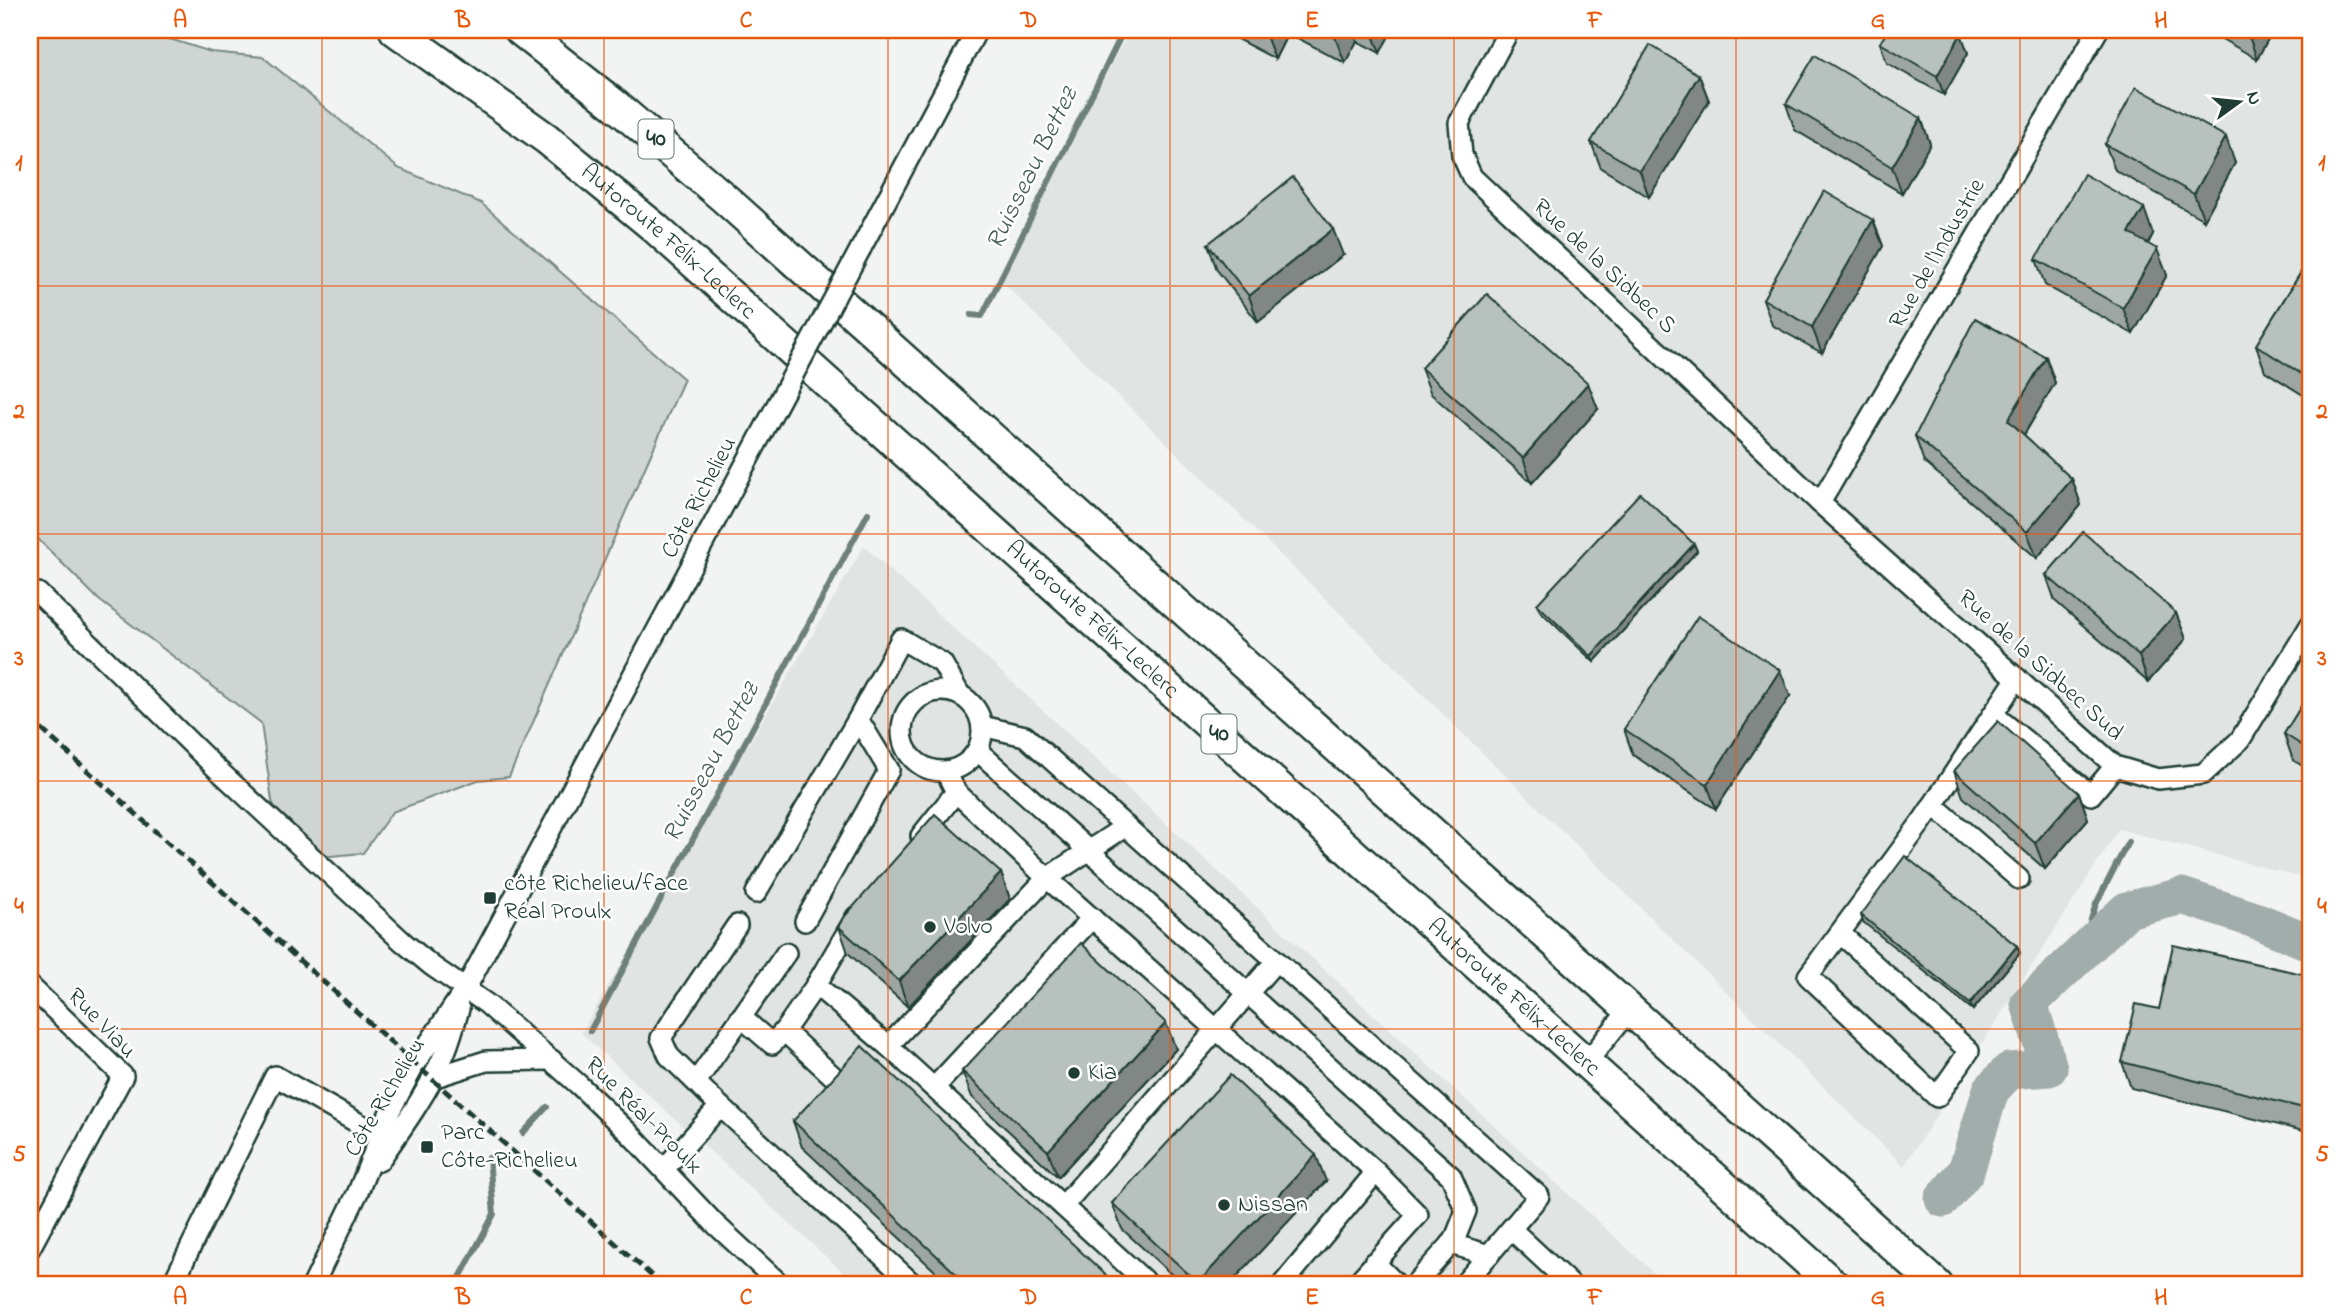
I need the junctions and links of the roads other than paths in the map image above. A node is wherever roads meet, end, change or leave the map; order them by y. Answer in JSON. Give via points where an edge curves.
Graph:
{"nodes":[{"id":1,"x":395,"y":30,"type":"edge"},
{"id":2,"x":520,"y":30,"type":"edge"},
{"id":3,"x":977,"y":30,"type":"edge"},
{"id":4,"x":1509,"y":30,"type":"edge"},
{"id":5,"x":2098,"y":30,"type":"edge"},
{"id":6,"x":1820,"y":503,"type":"junction"},
{"id":7,"x":38,"y":593,"type":"dead end"},
{"id":8,"x":2311,"y":624,"type":"edge"},
{"id":9,"x":2017,"y":678,"type":"junction"},
{"id":10,"x":960,"y":695,"type":"junction"},
{"id":11,"x":1993,"y":714,"type":"junction"},
{"id":12,"x":858,"y":719,"type":"junction"},
{"id":13,"x":982,"y":726,"type":"junction"},
{"id":14,"x":978,"y":751,"type":"junction"},
{"id":15,"x":2115,"y":766,"type":"junction"},
{"id":16,"x":946,"y":772,"type":"junction"},
{"id":17,"x":956,"y":792,"type":"junction"},
{"id":18,"x":1933,"y":805,"type":"junction"},
{"id":19,"x":1126,"y":826,"type":"junction"},
{"id":20,"x":913,"y":846,"type":"edge"},
{"id":21,"x":1088,"y":850,"type":"junction"},
{"id":22,"x":1047,"y":878,"type":"junction"},
{"id":23,"x":2019,"y":880,"type":"dead end"},
{"id":24,"x":756,"y":893,"type":"dead end"},
{"id":25,"x":869,"y":900,"type":"edge"},
{"id":26,"x":1091,"y":918,"type":"junction"},
{"id":27,"x":804,"y":921,"type":"dead end"},
{"id":28,"x":737,"y":925,"type":"dead end"},
{"id":29,"x":1840,"y":933,"type":"junction"},
{"id":30,"x":786,"y":953,"type":"dead end"},
{"id":31,"x":1276,"y":961,"type":"junction"},
{"id":32,"x":816,"y":985,"type":"junction"},
{"id":33,"x":30,"y":986,"type":"edge"},
{"id":34,"x":466,"y":988,"type":"junction"},
{"id":35,"x":1247,"y":992,"type":"junction"},
{"id":36,"x":1629,"y":1010,"type":"junction"},
{"id":37,"x":741,"y":1017,"type":"junction"},
{"id":38,"x":1215,"y":1029,"type":"junction"},
{"id":39,"x":784,"y":1031,"type":"junction"},
{"id":40,"x":888,"y":1046,"type":"junction"},
{"id":41,"x":552,"y":1060,"type":"junction"},
{"id":42,"x":1586,"y":1063,"type":"junction"},
{"id":43,"x":432,"y":1078,"type":"junction"},
{"id":44,"x":835,"y":1078,"type":"edge"},
{"id":45,"x":696,"y":1082,"type":"junction"},
{"id":46,"x":933,"y":1088,"type":"junction"},
{"id":47,"x":720,"y":1107,"type":"junction"},
{"id":48,"x":381,"y":1136,"type":"junction"},
{"id":49,"x":664,"y":1169,"type":"junction"},
{"id":50,"x":1376,"y":1172,"type":"junction"},
{"id":51,"x":358,"y":1192,"type":"junction"},
{"id":52,"x":1063,"y":1206,"type":"junction"},
{"id":53,"x":1511,"y":1229,"type":"junction"},
{"id":54,"x":1451,"y":1244,"type":"junction"},
{"id":55,"x":30,"y":1248,"type":"edge"},
{"id":56,"x":1489,"y":1255,"type":"junction"},
{"id":57,"x":1374,"y":1262,"type":"junction"},
{"id":58,"x":172,"y":1285,"type":"edge"},
{"id":59,"x":313,"y":1285,"type":"edge"},
{"id":60,"x":781,"y":1285,"type":"edge"},
{"id":61,"x":914,"y":1285,"type":"edge"},
{"id":62,"x":1149,"y":1285,"type":"edge"},
{"id":63,"x":1282,"y":1285,"type":"edge"},
{"id":64,"x":1354,"y":1285,"type":"edge"},
{"id":65,"x":1397,"y":1285,"type":"edge"},
{"id":66,"x":1413,"y":1285,"type":"edge"},
{"id":67,"x":1463,"y":1285,"type":"edge"},
{"id":68,"x":1571,"y":1285,"type":"edge"},
{"id":69,"x":1835,"y":1285,"type":"edge"},
{"id":70,"x":1937,"y":1285,"type":"edge"}],
"edges":[{"from":1,"to":42,"type":"highway","name":"Autoroute Félix-Leclerc","number":"40","via":[[547,139],[654,227]]},
{"from":2,"to":36,"type":"highway","number":"40","via":[[724,198]]},
{"from":3,"to":34,"type":"street","name":"Côte Richelieu","bridge":true},
{"from":4,"to":6,"type":"street","name":"Rue de la Sidbec S","via":[[1459,123],[1462,155],[1472,177]]},
{"from":5,"to":6,"type":"street","name":"Rue de l'Industrie"},
{"from":6,"to":9,"type":"street","name":"Rue de la Sidbec Sud"},
{"from":7,"to":34,"type":"street","name":"Rue Réal-Proulx","via":[[403,942]]},
{"from":8,"to":15,"type":"street","name":"Rue de la Sidbec Sud","via":[[2240,740],[2203,774],[2158,779]]},
{"from":9,"to":11,"type":"street"},
{"from":9,"to":15,"type":"street","name":"Rue de la Sidbec Sud"},
{"from":10,"to":12,"type":"street","via":[[942,663],[901,639]]},
{"from":10,"to":13,"type":"street","via":[[979,714]]},
{"from":10,"to":16,"type":"street","via":[[947,691],[921,697],[911,706],[902,731],[911,757],[921,766]]},
{"from":11,"to":15,"type":"street","via":[[2091,795]]},
{"from":11,"to":18,"type":"street"},
{"from":12,"to":24,"type":"street"},
{"from":12,"to":27,"type":"street","via":[[889,770]]},
{"from":13,"to":14,"type":"street"},
{"from":13,"to":19,"type":"street","via":[[1025,736]]},
{"from":14,"to":16,"type":"street","via":[[959,769]]},
{"from":14,"to":21,"type":"street"},
{"from":16,"to":17,"type":"street"},
{"from":17,"to":20,"type":"street"},
{"from":17,"to":22,"type":"street"},
{"from":18,"to":23,"type":"street"},
{"from":18,"to":29,"type":"street"},
{"from":19,"to":21,"type":"street"},
{"from":19,"to":31,"type":"street"},
{"from":21,"to":22,"type":"street"},
{"from":21,"to":35,"type":"street"},
{"from":22,"to":26,"type":"street"},
{"from":22,"to":40,"type":"street"},
{"from":25,"to":32,"type":"street"},
{"from":26,"to":38,"type":"street"},
{"from":26,"to":46,"type":"street"},
{"from":28,"to":45,"type":"street","via":[[661,1038],[669,1056]]},
{"from":29,"to":29,"type":"street","via":[[1808,976],[1937,1097],[1969,1051]]},
{"from":30,"to":37,"type":"street"},
{"from":31,"to":35,"type":"street"},
{"from":31,"to":53,"type":"street","via":[[1539,1196]]},
{"from":32,"to":39,"type":"street"},
{"from":32,"to":40,"type":"street"},
{"from":33,"to":55,"type":"street","name":"Rue Viau","via":[[123,1076]]},
{"from":34,"to":41,"type":"street","name":"Rue Réal-Proulx"},
{"from":34,"to":43,"type":"street","name":"Côte Richelieu"},
{"from":34,"to":48,"type":"street","name":"Côte Richelieu","via":[[415,1064]]},
{"from":35,"to":38,"type":"street"},
{"from":35,"to":54,"type":"street","via":[[1451,1175],[1466,1211]]},
{"from":36,"to":42,"type":"street"},
{"from":36,"to":70,"type":"highway","number":"40"},
{"from":37,"to":39,"type":"street","via":[[772,1044]]},
{"from":37,"to":45,"type":"street"},
{"from":38,"to":50,"type":"street"},
{"from":38,"to":52,"type":"street"},
{"from":39,"to":44,"type":"street"},
{"from":40,"to":46,"type":"street"},
{"from":41,"to":43,"type":"street","via":[[486,1061]]},
{"from":41,"to":49,"type":"street","name":"Rue Réal-Proulx"},
{"from":42,"to":69,"type":"highway","name":"Autoroute Félix-Leclerc","number":"40"},
{"from":43,"to":51,"type":"street","name":"Côte Richelieu"},
{"from":45,"to":47,"type":"street"},
{"from":46,"to":52,"type":"street"},
{"from":47,"to":49,"type":"street"},
{"from":47,"to":61,"type":"street"},
{"from":48,"to":51,"type":"street","name":"Côte Richelieu"},
{"from":48,"to":58,"type":"street","via":[[275,1076]]},
{"from":49,"to":60,"type":"street","name":"Rue Réal-Proulx"},
{"from":50,"to":57,"type":"street","via":[[1418,1214]]},
{"from":50,"to":63,"type":"street"},
{"from":51,"to":59,"type":"street","name":"Côte Richelieu"},
{"from":52,"to":62,"type":"street"},
{"from":53,"to":56,"type":"street"},
{"from":53,"to":68,"type":"street"},
{"from":54,"to":56,"type":"street"},
{"from":54,"to":66,"type":"street"},
{"from":56,"to":67,"type":"street"},
{"from":57,"to":64,"type":"street"},
{"from":57,"to":65,"type":"street"}]}
